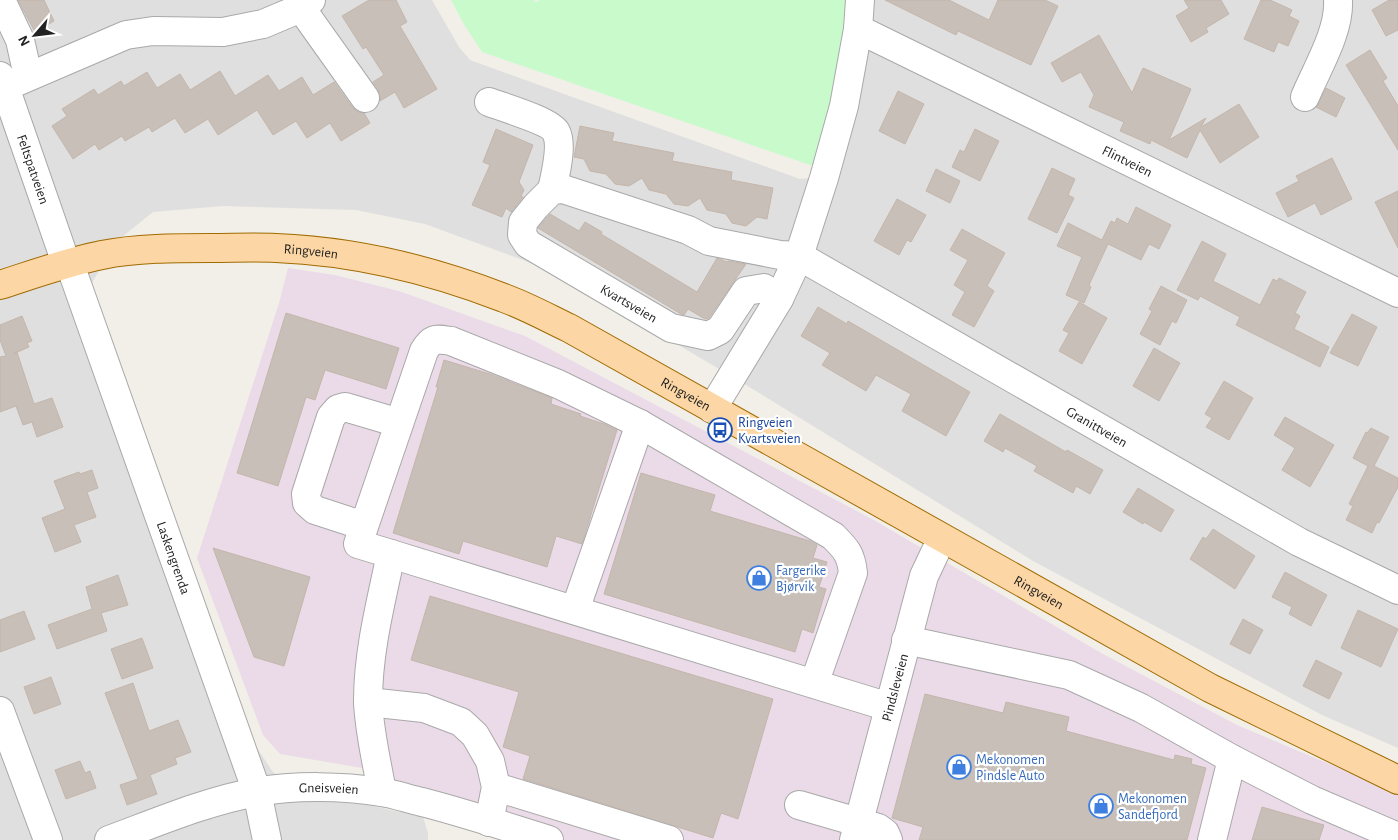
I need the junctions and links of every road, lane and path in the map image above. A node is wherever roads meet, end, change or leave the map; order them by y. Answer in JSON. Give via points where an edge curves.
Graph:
{"nodes":[{"id":1,"x":1,"y":0,"type":"edge"},
{"id":2,"x":860,"y":0,"type":"edge"},
{"id":3,"x":1338,"y":0,"type":"edge"},
{"id":4,"x":306,"y":4,"type":"edge"},
{"id":5,"x":858,"y":29,"type":"junction"},
{"id":6,"x":11,"y":80,"type":"edge"},
{"id":7,"x":1304,"y":97,"type":"dead end"},
{"id":8,"x":365,"y":98,"type":"dead end"},
{"id":9,"x":489,"y":102,"type":"dead end"},
{"id":10,"x":552,"y":190,"type":"junction"},
{"id":11,"x":799,"y":256,"type":"junction"},
{"id":12,"x":70,"y":270,"type":"junction"},
{"id":13,"x":0,"y":285,"type":"edge"},
{"id":14,"x":1398,"y":293,"type":"edge"},
{"id":15,"x":779,"y":299,"type":"junction"},
{"id":16,"x":712,"y":408,"type":"junction"},
{"id":17,"x":399,"y":423,"type":"junction"},
{"id":18,"x":640,"y":424,"type":"junction"},
{"id":19,"x":361,"y":535,"type":"junction"},
{"id":20,"x":942,"y":538,"type":"junction"},
{"id":21,"x":391,"y":554,"type":"junction"},
{"id":22,"x":1398,"y":590,"type":"edge"},
{"id":23,"x":575,"y":610,"type":"junction"},
{"id":24,"x":906,"y":640,"type":"junction"},
{"id":25,"x":814,"y":684,"type":"junction"},
{"id":26,"x":368,"y":702,"type":"junction"},
{"id":27,"x":889,"y":707,"type":"junction"},
{"id":28,"x":0,"y":711,"type":"edge"},
{"id":29,"x":1232,"y":759,"type":"junction"},
{"id":30,"x":1398,"y":780,"type":"edge"},
{"id":31,"x":496,"y":787,"type":"junction"},
{"id":32,"x":257,"y":792,"type":"junction"},
{"id":33,"x":382,"y":792,"type":"junction"},
{"id":34,"x":799,"y":805,"type":"dead end"},
{"id":35,"x":489,"y":822,"type":"junction"},
{"id":36,"x":856,"y":831,"type":"edge"},
{"id":37,"x":1398,"y":837,"type":"edge"},
{"id":38,"x":48,"y":840,"type":"edge"},
{"id":39,"x":109,"y":840,"type":"edge"},
{"id":40,"x":266,"y":840,"type":"edge"},
{"id":41,"x":549,"y":840,"type":"edge"},
{"id":42,"x":669,"y":840,"type":"edge"},
{"id":43,"x":888,"y":840,"type":"edge"},
{"id":44,"x":1212,"y":840,"type":"edge"}],
"edges":[{"from":1,"to":6,"type":"street","name":"Feltspatveien","via":[[20,40]]},
{"from":2,"to":5,"type":"street"},
{"from":3,"to":7,"type":"street","via":[[1330,40]]},
{"from":4,"to":6,"type":"street","via":[[263,24],[223,32],[153,30],[126,35]]},
{"from":4,"to":8,"type":"street"},
{"from":5,"to":11,"type":"street","via":[[844,106]]},
{"from":5,"to":14,"type":"street","name":"Flintveien"},
{"from":6,"to":12,"type":"street","name":"Feltspatveien"},
{"from":9,"to":10,"type":"street","via":[[545,123],[556,132],[558,144]]},
{"from":10,"to":11,"type":"street","via":[[563,188],[688,230],[709,241]]},
{"from":10,"to":15,"type":"street","name":"Kvartsveien","via":[[523,222],[522,235],[528,244],[671,328],[708,336],[720,330],[746,291],[764,288]]},
{"from":11,"to":15,"type":"street"},
{"from":11,"to":22,"type":"street","name":"Granittveien","via":[[1298,542]]},
{"from":12,"to":13,"type":"main road","name":"Ringveien"},
{"from":12,"to":16,"type":"main road","name":"Ringveien","via":[[104,254],[193,248],[276,248],[373,260],[428,272],[506,298],[569,328]]},
{"from":12,"to":32,"type":"street","name":"Laskengrenda"},
{"from":15,"to":16,"type":"street"},
{"from":16,"to":20,"type":"main road","name":"Ringveien"},
{"from":17,"to":18,"type":"street","via":[[424,351],[437,339],[451,341],[558,384]]},
{"from":17,"to":19,"type":"street"},
{"from":17,"to":19,"type":"street","via":[[345,407],[331,417],[306,494],[307,503]]},
{"from":18,"to":23,"type":"street"},
{"from":18,"to":25,"type":"street","via":[[833,536],[846,548],[852,560],[853,573]]},
{"from":19,"to":21,"type":"street"},
{"from":20,"to":24,"type":"street","name":"Pindsleveien","via":[[924,576]]},
{"from":20,"to":30,"type":"main road","name":"Ringveien","via":[[1210,688]]},
{"from":21,"to":23,"type":"street"},
{"from":21,"to":26,"type":"street","via":[[371,650]]},
{"from":23,"to":25,"type":"street"},
{"from":24,"to":27,"type":"street","name":"Pindsleveien"},
{"from":24,"to":29,"type":"street","via":[[1069,675],[1141,708]]},
{"from":25,"to":27,"type":"street"},
{"from":26,"to":31,"type":"street","via":[[424,708],[461,722],[475,735],[490,760]]},
{"from":26,"to":33,"type":"street"},
{"from":27,"to":36,"type":"street","name":"Pindsleveien"},
{"from":28,"to":38,"type":"street"},
{"from":29,"to":37,"type":"street","via":[[1312,800]]},
{"from":29,"to":44,"type":"street"},
{"from":31,"to":35,"type":"street"},
{"from":31,"to":42,"type":"street"},
{"from":32,"to":33,"type":"street","name":"Gneisveien","via":[[294,788]]},
{"from":32,"to":39,"type":"street","name":"Gneisveien"},
{"from":32,"to":40,"type":"street","name":"Laskengrenda"},
{"from":33,"to":35,"type":"street","name":"Gneisveien"},
{"from":34,"to":36,"type":"street"},
{"from":35,"to":41,"type":"street","name":"Gneisveien"},
{"from":36,"to":43,"type":"street","via":[[878,828]]}]}
